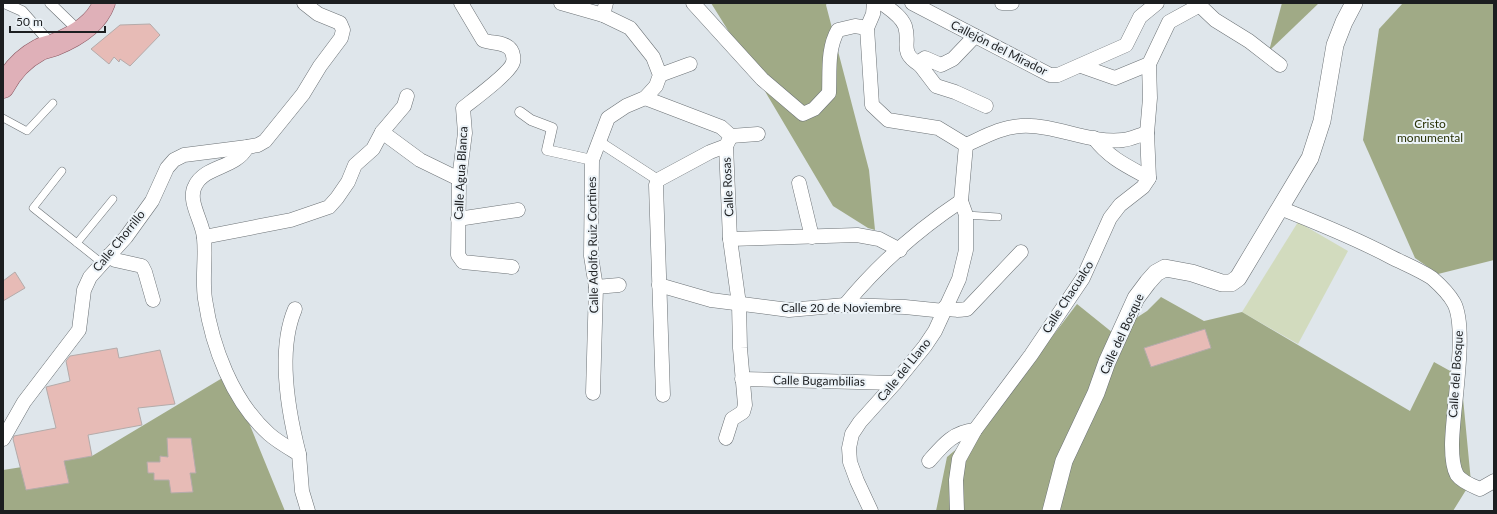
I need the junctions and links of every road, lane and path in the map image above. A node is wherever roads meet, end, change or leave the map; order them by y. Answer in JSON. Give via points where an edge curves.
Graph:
{"nodes":[{"id":1,"x":4,"y":3,"type":"edge"},
{"id":2,"x":50,"y":3,"type":"edge"},
{"id":3,"x":104,"y":3,"type":"edge"},
{"id":4,"x":304,"y":3,"type":"edge"},
{"id":5,"x":461,"y":3,"type":"edge"},
{"id":6,"x":561,"y":3,"type":"edge"},
{"id":7,"x":693,"y":3,"type":"edge"},
{"id":8,"x":912,"y":3,"type":"edge"},
{"id":9,"x":1002,"y":3,"type":"edge"},
{"id":10,"x":1012,"y":3,"type":"edge"},
{"id":11,"x":1157,"y":3,"type":"edge"},
{"id":12,"x":1354,"y":3,"type":"edge"},
{"id":13,"x":1198,"y":4,"type":"edge"},
{"id":14,"x":879,"y":6,"type":"edge"},
{"id":15,"x":604,"y":9,"type":"edge"},
{"id":16,"x":867,"y":28,"type":"junction"},
{"id":17,"x":80,"y":32,"type":"junction"},
{"id":18,"x":975,"y":36,"type":"junction"},
{"id":19,"x":52,"y":45,"type":"junction"},
{"id":20,"x":921,"y":63,"type":"junction"},
{"id":21,"x":690,"y":64,"type":"dead end"},
{"id":22,"x":1149,"y":64,"type":"junction"},
{"id":23,"x":1280,"y":65,"type":"dead end"},
{"id":24,"x":1080,"y":66,"type":"junction"},
{"id":25,"x":660,"y":75,"type":"junction"},
{"id":26,"x":3,"y":87,"type":"edge"},
{"id":27,"x":407,"y":96,"type":"dead end"},
{"id":28,"x":645,"y":98,"type":"junction"},
{"id":29,"x":53,"y":103,"type":"dead end"},
{"id":30,"x":986,"y":106,"type":"dead end"},
{"id":31,"x":520,"y":112,"type":"dead end"},
{"id":32,"x":3,"y":118,"type":"edge"},
{"id":33,"x":382,"y":132,"type":"junction"},
{"id":34,"x":1147,"y":133,"type":"junction"},
{"id":35,"x":758,"y":134,"type":"dead end"},
{"id":36,"x":1094,"y":138,"type":"junction"},
{"id":37,"x":598,"y":141,"type":"junction"},
{"id":38,"x":728,"y":141,"type":"junction"},
{"id":39,"x":966,"y":145,"type":"junction"},
{"id":40,"x":247,"y":148,"type":"junction"},
{"id":41,"x":592,"y":160,"type":"junction"},
{"id":42,"x":62,"y":171,"type":"dead end"},
{"id":43,"x":1149,"y":178,"type":"junction"},
{"id":44,"x":459,"y":179,"type":"junction"},
{"id":45,"x":658,"y":180,"type":"junction"},
{"id":46,"x":800,"y":183,"type":"dead end"},
{"id":47,"x":113,"y":199,"type":"dead end"},
{"id":48,"x":961,"y":201,"type":"junction"},
{"id":49,"x":1280,"y":208,"type":"junction"},
{"id":50,"x":518,"y":210,"type":"dead end"},
{"id":51,"x":966,"y":215,"type":"junction"},
{"id":52,"x":998,"y":217,"type":"dead end"},
{"id":53,"x":458,"y":220,"type":"junction"},
{"id":54,"x":204,"y":237,"type":"junction"},
{"id":55,"x":812,"y":237,"type":"junction"},
{"id":56,"x":730,"y":239,"type":"junction"},
{"id":57,"x":77,"y":243,"type":"junction"},
{"id":58,"x":900,"y":250,"type":"junction"},
{"id":59,"x":1021,"y":252,"type":"dead end"},
{"id":60,"x":105,"y":260,"type":"junction"},
{"id":61,"x":512,"y":267,"type":"dead end"},
{"id":62,"x":619,"y":285,"type":"dead end"},
{"id":63,"x":659,"y":285,"type":"junction"},
{"id":64,"x":596,"y":287,"type":"junction"},
{"id":65,"x":153,"y":300,"type":"dead end"},
{"id":66,"x":739,"y":304,"type":"junction"},
{"id":67,"x":845,"y":305,"type":"junction"},
{"id":68,"x":295,"y":309,"type":"dead end"},
{"id":69,"x":944,"y":309,"type":"junction"},
{"id":70,"x":742,"y":379,"type":"junction"},
{"id":71,"x":895,"y":383,"type":"junction"},
{"id":72,"x":593,"y":393,"type":"dead end"},
{"id":73,"x":663,"y":395,"type":"dead end"},
{"id":74,"x":975,"y":430,"type":"junction"},
{"id":75,"x":726,"y":438,"type":"dead end"},
{"id":76,"x":3,"y":439,"type":"edge"},
{"id":77,"x":299,"y":454,"type":"junction"},
{"id":78,"x":929,"y":461,"type":"dead end"},
{"id":79,"x":1494,"y":481,"type":"edge"},
{"id":80,"x":308,"y":511,"type":"edge"},
{"id":81,"x":871,"y":511,"type":"edge"},
{"id":82,"x":957,"y":511,"type":"edge"},
{"id":83,"x":1051,"y":511,"type":"edge"}],
"edges":[{"from":1,"to":19,"type":"street","via":[[22,11]]},
{"from":2,"to":17,"type":"street"},
{"from":3,"to":17,"type":"main road","via":[[95,18]]},
{"from":4,"to":40,"type":"street","name":"Calle Chorrillo","via":[[318,14],[340,23],[343,30],[341,38],[273,133],[258,145]]},
{"from":5,"to":44,"type":"street","name":"Calle Agua Blanca","via":[[483,40],[505,45],[511,50],[513,63],[506,72],[463,108],[465,133]]},
{"from":6,"to":15,"type":"street"},
{"from":7,"to":16,"type":"street","via":[[762,79],[804,114],[814,109],[829,93],[830,54],[838,30],[855,26]]},
{"from":8,"to":18,"type":"street","name":"Callejón del Mirador"},
{"from":9,"to":10,"type":"street"},
{"from":11,"to":24,"type":"street","name":"Callejón del Mirador","via":[[1140,17],[1126,45]]},
{"from":12,"to":49,"type":"street","name":"Calle del Bosque","via":[[1335,46],[1322,121],[1310,158]]},
{"from":13,"to":22,"type":"street","via":[[1169,22]]},
{"from":13,"to":23,"type":"street","via":[[1215,20],[1249,41]]},
{"from":14,"to":16,"type":"street"},
{"from":14,"to":20,"type":"street","via":[[900,17],[905,27],[907,53],[911,59]]},
{"from":15,"to":25,"type":"street","via":[[630,28],[653,57]]},
{"from":16,"to":39,"type":"street","via":[[872,105],[888,120],[938,128]]},
{"from":17,"to":19,"type":"main road"},
{"from":18,"to":20,"type":"street","via":[[953,59],[941,65],[925,58]]},
{"from":18,"to":24,"type":"street","name":"Callejón del Mirador","via":[[1050,75],[1058,75]]},
{"from":19,"to":26,"type":"main road","via":[[29,56],[9,76]]},
{"from":20,"to":30,"type":"street","via":[[936,86]]},
{"from":21,"to":25,"type":"street"},
{"from":22,"to":24,"type":"street","via":[[1115,78]]},
{"from":22,"to":34,"type":"street"},
{"from":25,"to":28,"type":"street","via":[[656,86]]},
{"from":27,"to":33,"type":"street","via":[[404,106]]},
{"from":28,"to":37,"type":"street","name":"Calle Adolfo Ruiz Cortines","via":[[608,118]]},
{"from":28,"to":38,"type":"street","via":[[721,127]]},
{"from":29,"to":32,"type":"lane","via":[[27,131]]},
{"from":31,"to":41,"type":"street","via":[[531,120],[552,128],[547,150]]},
{"from":33,"to":44,"type":"street","via":[[420,160]]},
{"from":33,"to":54,"type":"street","via":[[373,149],[355,165],[338,198],[329,206],[291,220]]},
{"from":34,"to":36,"type":"street","via":[[1124,140]]},
{"from":34,"to":43,"type":"street"},
{"from":35,"to":38,"type":"street"},
{"from":36,"to":39,"type":"street","via":[[1046,126],[1020,126],[1001,129]]},
{"from":36,"to":43,"type":"street","via":[[1103,151]]},
{"from":37,"to":41,"type":"street","name":"Calle Adolfo Ruiz Cortines"},
{"from":37,"to":45,"type":"street"},
{"from":38,"to":45,"type":"street"},
{"from":38,"to":56,"type":"street","name":"Calle Rosas"},
{"from":39,"to":48,"type":"street","name":"Calle del Llano"},
{"from":40,"to":54,"type":"street","via":[[237,160],[203,175],[194,186],[194,200]]},
{"from":40,"to":60,"type":"street","name":"Calle Chorrillo","via":[[184,155],[174,160],[167,168],[152,201],[126,237]]},
{"from":41,"to":64,"type":"street","name":"Calle Adolfo Ruiz Cortines","via":[[591,256]]},
{"from":42,"to":57,"type":"lane","via":[[32,208]]},
{"from":43,"to":74,"type":"street","name":"Calle Chacualco","via":[[1110,218],[1083,278]]},
{"from":44,"to":53,"type":"street","name":"Calle Agua Blanca"},
{"from":45,"to":63,"type":"street","via":[[656,185]]},
{"from":46,"to":55,"type":"street"},
{"from":47,"to":57,"type":"lane"},
{"from":48,"to":51,"type":"street","name":"Calle del Llano"},
{"from":48,"to":58,"type":"street","via":[[923,228]]},
{"from":49,"to":79,"type":"street","name":"Calle del Bosque","via":[[1338,230],[1410,266],[1431,278],[1443,289],[1454,304],[1459,325],[1459,356],[1452,423],[1452,454],[1457,475],[1480,489]]},
{"from":49,"to":83,"type":"street","name":"Calle del Bosque","via":[[1238,278],[1231,283],[1165,268],[1148,282],[1136,298],[1064,461]]},
{"from":50,"to":53,"type":"street"},
{"from":51,"to":52,"type":"lane"},
{"from":51,"to":69,"type":"street","name":"Calle del Llano","via":[[966,250],[959,279]]},
{"from":53,"to":61,"type":"street","name":"Calle Agua Blanca","via":[[458,255],[464,262]]},
{"from":54,"to":77,"type":"street","via":[[205,298],[210,323],[226,369],[238,396],[258,422],[281,444]]},
{"from":55,"to":56,"type":"street"},
{"from":55,"to":58,"type":"street","via":[[868,236]]},
{"from":56,"to":66,"type":"street","name":"Calle Rosas"},
{"from":57,"to":60,"type":"lane"},
{"from":58,"to":67,"type":"street"},
{"from":59,"to":69,"type":"street","name":"Calle 20 de Noviembre","via":[[967,309]]},
{"from":60,"to":65,"type":"street","via":[[142,266]]},
{"from":60,"to":76,"type":"street","name":"Calle Chorrillo","via":[[90,277],[84,290],[79,330],[24,402]]},
{"from":62,"to":64,"type":"street"},
{"from":63,"to":66,"type":"street","name":"Calle 20 de Noviembre","via":[[710,300]]},
{"from":63,"to":73,"type":"street"},
{"from":64,"to":72,"type":"street","name":"Calle Adolfo Ruiz Cortines"},
{"from":66,"to":67,"type":"street","name":"Calle 20 de Noviembre","via":[[789,310]]},
{"from":66,"to":70,"type":"street","name":"Calle Rosas"},
{"from":67,"to":69,"type":"street","name":"Calle 20 de Noviembre"},
{"from":68,"to":77,"type":"street","via":[[288,324],[287,344],[289,412]]},
{"from":69,"to":71,"type":"street","name":"Calle del Llano","via":[[935,332]]},
{"from":70,"to":71,"type":"street","name":"Calle Bugambilias"},
{"from":70,"to":75,"type":"street","name":"Calle Rosas","via":[[745,405],[743,412],[732,419]]},
{"from":71,"to":81,"type":"street","name":"Calle del Llano","via":[[860,422],[852,434],[849,448],[850,462]]},
{"from":74,"to":78,"type":"street","via":[[959,433]]},
{"from":74,"to":82,"type":"street","name":"Calle Chacualco","via":[[959,459],[956,480]]},
{"from":77,"to":80,"type":"street","via":[[302,491]]}]}
